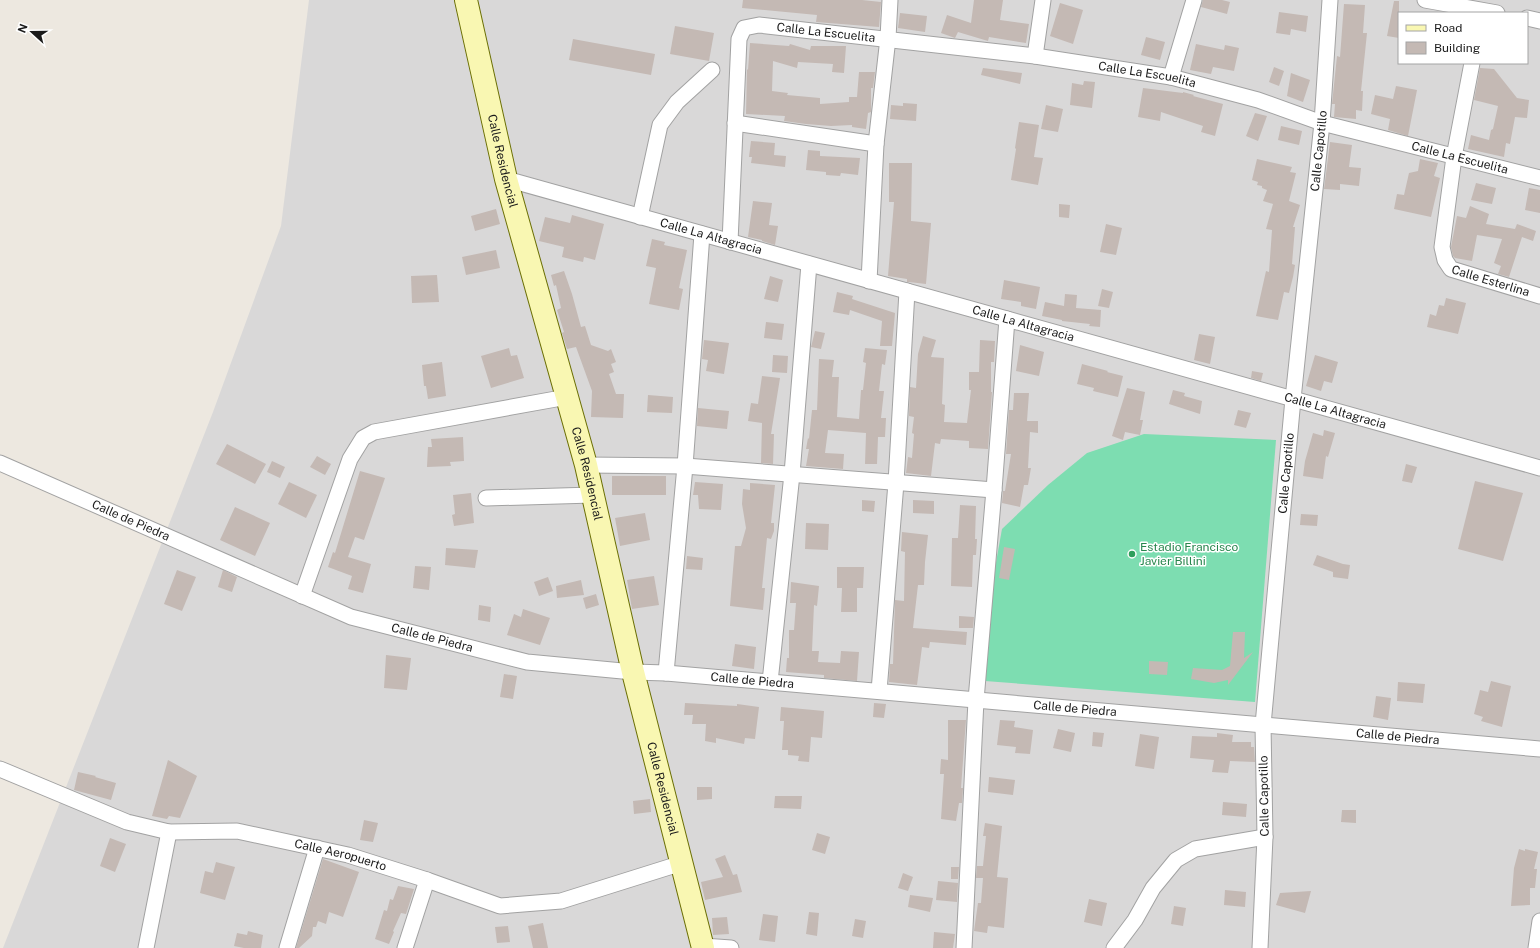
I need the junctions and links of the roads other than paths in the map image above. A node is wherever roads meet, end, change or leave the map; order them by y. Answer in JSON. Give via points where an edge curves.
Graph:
{"nodes":[{"id":1,"x":466,"y":0,"type":"edge"},
{"id":2,"x":890,"y":0,"type":"edge"},
{"id":3,"x":1043,"y":0,"type":"edge"},
{"id":4,"x":1194,"y":0,"type":"edge"},
{"id":5,"x":1330,"y":0,"type":"edge"},
{"id":6,"x":1425,"y":0,"type":"edge"},
{"id":7,"x":1482,"y":12,"type":"edge"},
{"id":8,"x":1528,"y":18,"type":"edge"},
{"id":9,"x":1540,"y":21,"type":"edge"},
{"id":10,"x":888,"y":38,"type":"junction"},
{"id":11,"x":1035,"y":56,"type":"junction"},
{"id":12,"x":1472,"y":64,"type":"edge"},
{"id":13,"x":712,"y":70,"type":"dead end"},
{"id":14,"x":1171,"y":77,"type":"junction"},
{"id":15,"x":734,"y":123,"type":"junction"},
{"id":16,"x":1322,"y":123,"type":"junction"},
{"id":17,"x":876,"y":144,"type":"junction"},
{"id":18,"x":1454,"y":157,"type":"junction"},
{"id":19,"x":1540,"y":178,"type":"edge"},
{"id":20,"x":506,"y":179,"type":"junction"},
{"id":21,"x":640,"y":217,"type":"junction"},
{"id":22,"x":702,"y":234,"type":"junction"},
{"id":23,"x":730,"y":242,"type":"junction"},
{"id":24,"x":809,"y":264,"type":"junction"},
{"id":25,"x":869,"y":281,"type":"junction"},
{"id":26,"x":907,"y":292,"type":"junction"},
{"id":27,"x":1540,"y":296,"type":"edge"},
{"id":28,"x":1007,"y":319,"type":"junction"},
{"id":29,"x":567,"y":396,"type":"junction"},
{"id":30,"x":1292,"y":399,"type":"junction"},
{"id":31,"x":0,"y":463,"type":"edge"},
{"id":32,"x":586,"y":465,"type":"junction"},
{"id":33,"x":685,"y":466,"type":"junction"},
{"id":34,"x":1540,"y":468,"type":"edge"},
{"id":35,"x":792,"y":474,"type":"junction"},
{"id":36,"x":896,"y":482,"type":"junction"},
{"id":37,"x":994,"y":490,"type":"junction"},
{"id":38,"x":593,"y":495,"type":"junction"},
{"id":39,"x":486,"y":498,"type":"dead end"},
{"id":40,"x":302,"y":596,"type":"junction"},
{"id":41,"x":633,"y":672,"type":"junction"},
{"id":42,"x":666,"y":673,"type":"junction"},
{"id":43,"x":770,"y":682,"type":"junction"},
{"id":44,"x":879,"y":691,"type":"junction"},
{"id":45,"x":976,"y":700,"type":"junction"},
{"id":46,"x":1263,"y":725,"type":"junction"},
{"id":47,"x":1540,"y":749,"type":"edge"},
{"id":48,"x":0,"y":769,"type":"edge"},
{"id":49,"x":169,"y":832,"type":"junction"},
{"id":50,"x":1266,"y":837,"type":"junction"},
{"id":51,"x":317,"y":848,"type":"junction"},
{"id":52,"x":682,"y":862,"type":"junction"},
{"id":53,"x":427,"y":880,"type":"junction"},
{"id":54,"x":1540,"y":921,"type":"edge"},
{"id":55,"x":703,"y":947,"type":"edge"},
{"id":56,"x":146,"y":948,"type":"edge"},
{"id":57,"x":286,"y":948,"type":"edge"},
{"id":58,"x":405,"y":948,"type":"edge"},
{"id":59,"x":731,"y":948,"type":"edge"},
{"id":60,"x":964,"y":948,"type":"edge"},
{"id":61,"x":1114,"y":948,"type":"edge"},
{"id":62,"x":1260,"y":948,"type":"edge"},
{"id":63,"x":1536,"y":948,"type":"edge"}],
"edges":[{"from":1,"to":20,"type":"main road","name":"Calle Residencial"},
{"from":2,"to":10,"type":"street"},
{"from":3,"to":11,"type":"street"},
{"from":4,"to":14,"type":"street"},
{"from":5,"to":16,"type":"street","name":"Calle Capotillo"},
{"from":6,"to":7,"type":"street"},
{"from":8,"to":9,"type":"street"},
{"from":10,"to":11,"type":"street","name":"Calle La Escuelita"},
{"from":10,"to":15,"type":"street","name":"Calle La Escuelita","via":[[759,25],[744,28],[739,39]]},
{"from":10,"to":17,"type":"street"},
{"from":11,"to":14,"type":"street","name":"Calle La Escuelita"},
{"from":12,"to":18,"type":"street"},
{"from":13,"to":21,"type":"street","via":[[677,102],[660,125]]},
{"from":14,"to":16,"type":"street","name":"Calle La Escuelita","via":[[1258,100]]},
{"from":15,"to":17,"type":"street"},
{"from":15,"to":23,"type":"street"},
{"from":16,"to":18,"type":"street","name":"Calle La Escuelita"},
{"from":16,"to":30,"type":"street","name":"Calle Capotillo"},
{"from":17,"to":25,"type":"street"},
{"from":18,"to":19,"type":"street","name":"Calle La Escuelita"},
{"from":18,"to":27,"type":"street","name":"Calle Esterlina","via":[[1442,247],[1445,260],[1451,269]]},
{"from":20,"to":21,"type":"street","name":"Calle La Altagracia"},
{"from":20,"to":29,"type":"main road","name":"Calle Residencial"},
{"from":21,"to":22,"type":"street","name":"Calle La Altagracia"},
{"from":22,"to":23,"type":"street","name":"Calle La Altagracia"},
{"from":22,"to":33,"type":"street"},
{"from":23,"to":24,"type":"street","name":"Calle La Altagracia"},
{"from":24,"to":25,"type":"street","name":"Calle La Altagracia"},
{"from":24,"to":35,"type":"street"},
{"from":25,"to":26,"type":"street","name":"Calle La Altagracia"},
{"from":26,"to":28,"type":"street","name":"Calle La Altagracia"},
{"from":26,"to":36,"type":"street"},
{"from":28,"to":30,"type":"street","name":"Calle La Altagracia"},
{"from":28,"to":37,"type":"street"},
{"from":29,"to":32,"type":"main road","name":"Calle Residencial"},
{"from":29,"to":40,"type":"street","via":[[374,432],[363,438],[350,459]]},
{"from":30,"to":34,"type":"street","name":"Calle La Altagracia"},
{"from":30,"to":46,"type":"street","name":"Calle Capotillo"},
{"from":31,"to":40,"type":"street","name":"Calle de Piedra"},
{"from":32,"to":33,"type":"street"},
{"from":32,"to":38,"type":"main road","name":"Calle Residencial"},
{"from":33,"to":35,"type":"street"},
{"from":33,"to":42,"type":"street"},
{"from":35,"to":36,"type":"street"},
{"from":35,"to":43,"type":"street"},
{"from":36,"to":37,"type":"street"},
{"from":36,"to":44,"type":"street"},
{"from":37,"to":45,"type":"street"},
{"from":38,"to":39,"type":"street"},
{"from":38,"to":41,"type":"main road","name":"Calle Residencial"},
{"from":40,"to":41,"type":"street","name":"Calle de Piedra","via":[[351,617],[527,662]]},
{"from":41,"to":42,"type":"street","name":"Calle de Piedra"},
{"from":41,"to":52,"type":"main road","name":"Calle Residencial"},
{"from":42,"to":43,"type":"street","name":"Calle de Piedra"},
{"from":43,"to":44,"type":"street","name":"Calle de Piedra"},
{"from":44,"to":45,"type":"street","name":"Calle de Piedra"},
{"from":45,"to":46,"type":"street","name":"Calle de Piedra"},
{"from":45,"to":60,"type":"street"},
{"from":46,"to":47,"type":"street","name":"Calle de Piedra"},
{"from":46,"to":50,"type":"street","name":"Calle Capotillo"},
{"from":48,"to":49,"type":"street","name":"Calle Aeropuerto","via":[[127,822]]},
{"from":49,"to":51,"type":"street","name":"Calle Aeropuerto","via":[[237,831]]},
{"from":49,"to":56,"type":"street"},
{"from":50,"to":61,"type":"street","via":[[1195,849],[1176,860],[1153,888],[1136,920]]},
{"from":50,"to":62,"type":"street","name":"Calle Capotillo"},
{"from":51,"to":53,"type":"street","name":"Calle Aeropuerto"},
{"from":51,"to":57,"type":"street"},
{"from":52,"to":53,"type":"street","name":"Calle Aeropuerto","via":[[561,901],[500,906]]},
{"from":52,"to":55,"type":"main road","name":"Calle Residencial"},
{"from":53,"to":58,"type":"street"},
{"from":54,"to":63,"type":"street"},
{"from":55,"to":59,"type":"street"}]}
